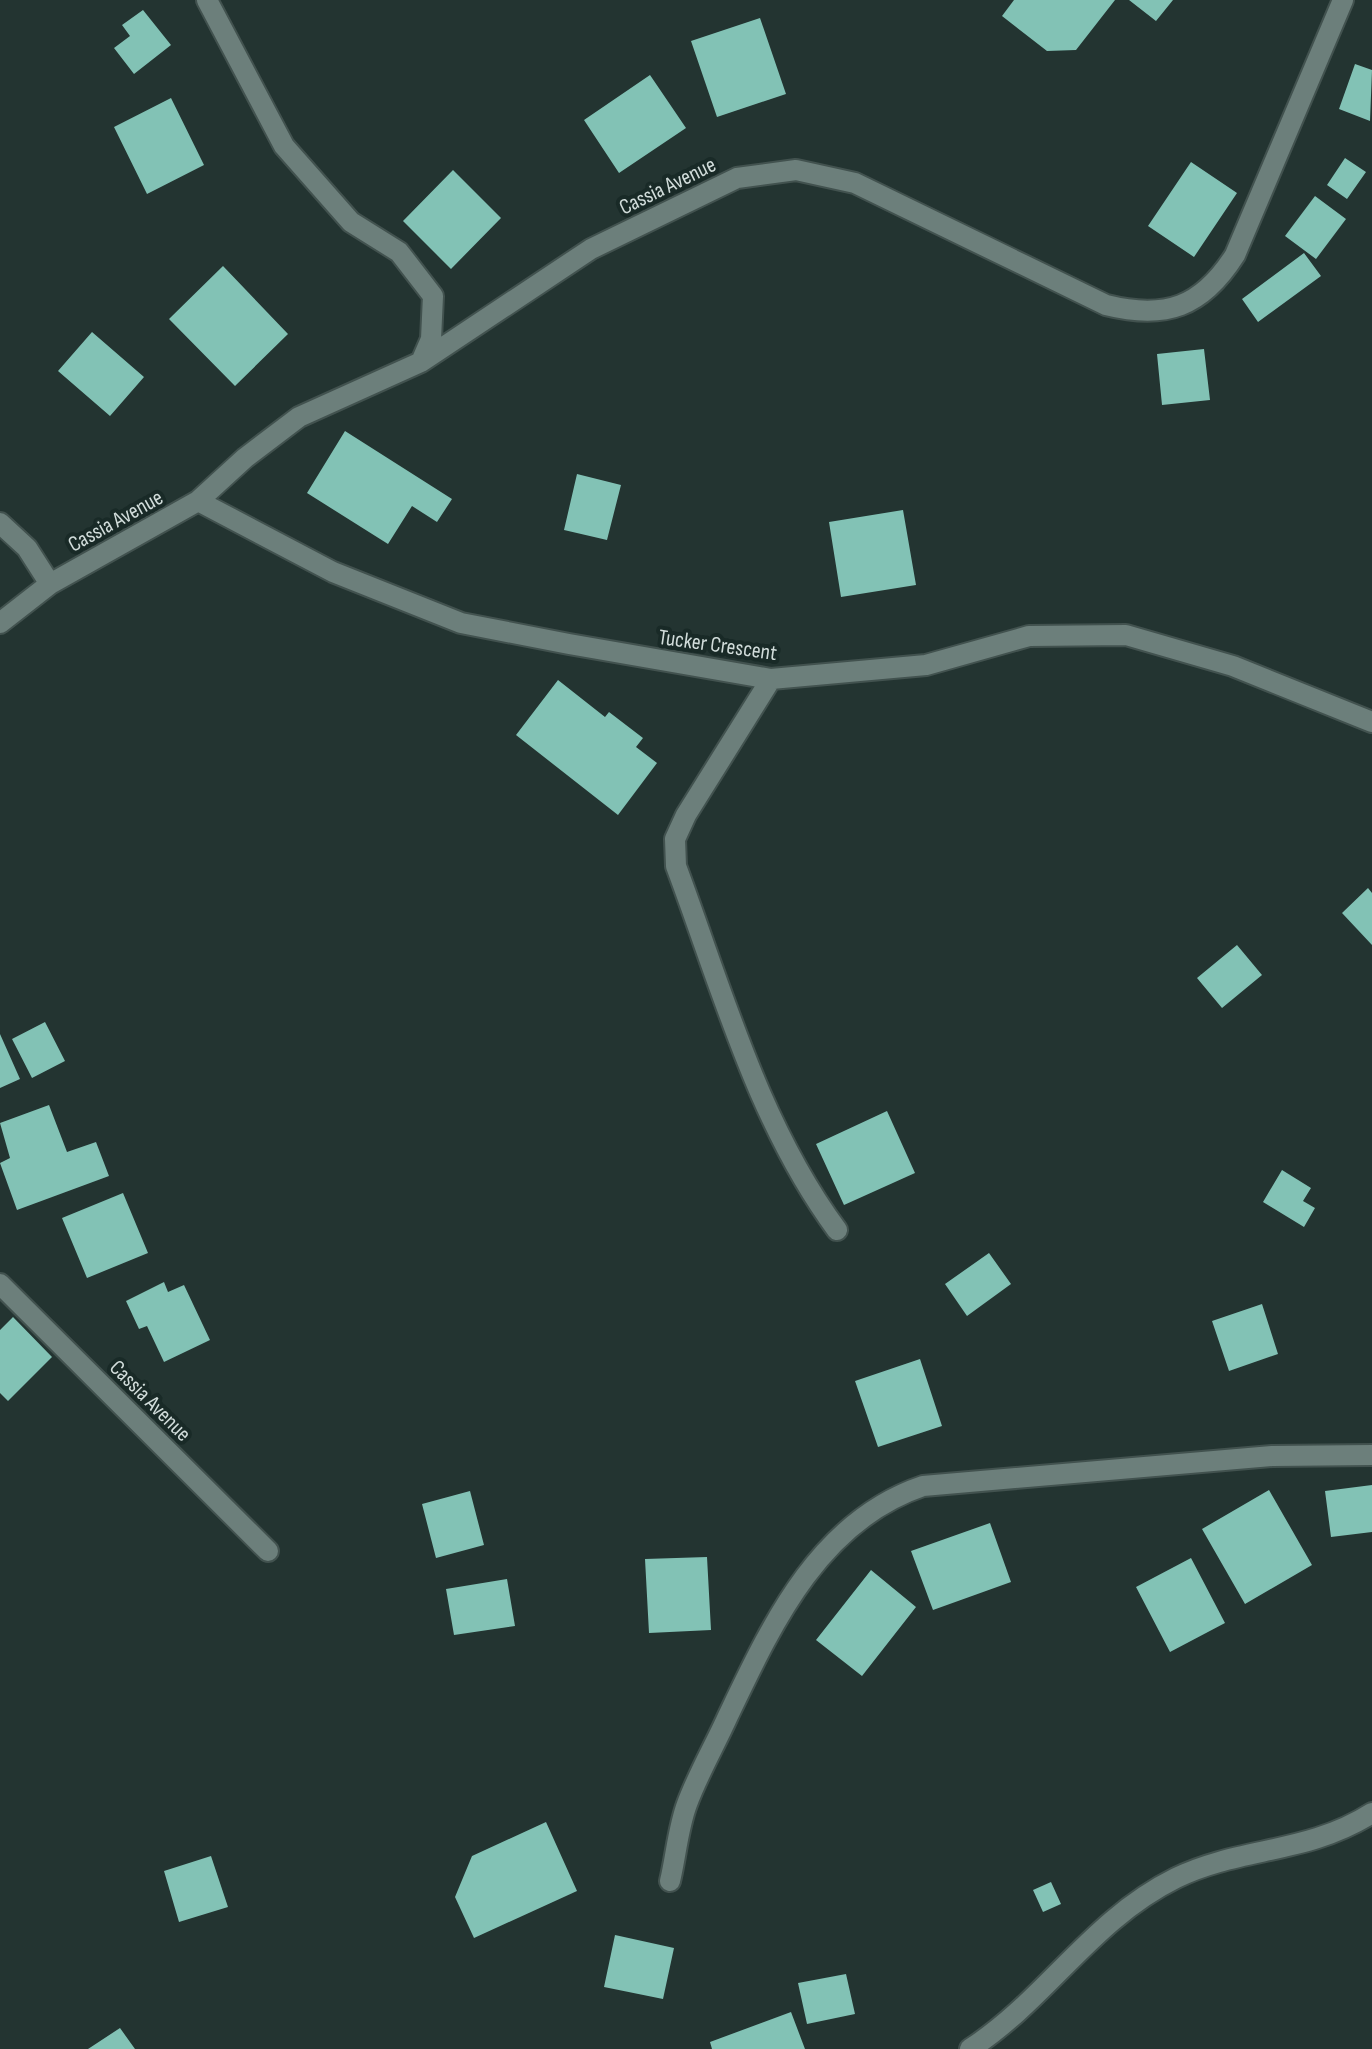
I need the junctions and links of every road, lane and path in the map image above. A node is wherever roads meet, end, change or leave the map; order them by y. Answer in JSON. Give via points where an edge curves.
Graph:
{"nodes":[{"id":1,"x":207,"y":0,"type":"edge"},
{"id":2,"x":1343,"y":0,"type":"edge"},
{"id":3,"x":421,"y":362,"type":"junction"},
{"id":4,"x":198,"y":501,"type":"junction"},
{"id":5,"x":0,"y":523,"type":"edge"},
{"id":6,"x":50,"y":584,"type":"junction"},
{"id":7,"x":0,"y":623,"type":"edge"},
{"id":8,"x":771,"y":679,"type":"junction"},
{"id":9,"x":1372,"y":722,"type":"edge"},
{"id":10,"x":837,"y":1230,"type":"dead end"},
{"id":11,"x":0,"y":1284,"type":"edge"},
{"id":12,"x":1372,"y":1455,"type":"edge"},
{"id":13,"x":268,"y":1551,"type":"dead end"},
{"id":14,"x":1372,"y":1813,"type":"edge"},
{"id":15,"x":670,"y":1881,"type":"dead end"},
{"id":16,"x":970,"y":2049,"type":"edge"}],
"edges":[{"from":1,"to":3,"type":"street","via":[[284,146],[351,222],[399,252],[433,296],[431,339]]},
{"from":2,"to":3,"type":"street","name":"Cassia Avenue","via":[[1235,255],[1219,281],[1195,300],[1167,311],[1136,313],[1106,305],[855,183],[796,170],[737,178],[591,249]]},
{"from":3,"to":4,"type":"street","name":"Cassia Avenue","via":[[299,417]]},
{"from":4,"to":6,"type":"street","name":"Cassia Avenue"},
{"from":4,"to":8,"type":"street","name":"Tucker Crescent","via":[[333,572],[461,623]]},
{"from":5,"to":6,"type":"street","via":[[27,548]]},
{"from":6,"to":7,"type":"street","name":"Cassia Avenue"},
{"from":8,"to":9,"type":"street","name":"Tucker Crescent","via":[[926,665],[1029,636],[1126,635],[1233,666]]},
{"from":8,"to":10,"type":"street","via":[[686,815],[675,839],[676,866],[769,1116]]},
{"from":11,"to":13,"type":"street","name":"Cassia Avenue"},
{"from":12,"to":15,"type":"street","via":[[1272,1456],[923,1486],[883,1502],[822,1555],[764,1641],[686,1805]]},
{"from":14,"to":16,"type":"street","via":[[1346,1830],[1176,1878],[1095,1933],[1011,2021]]}]}
